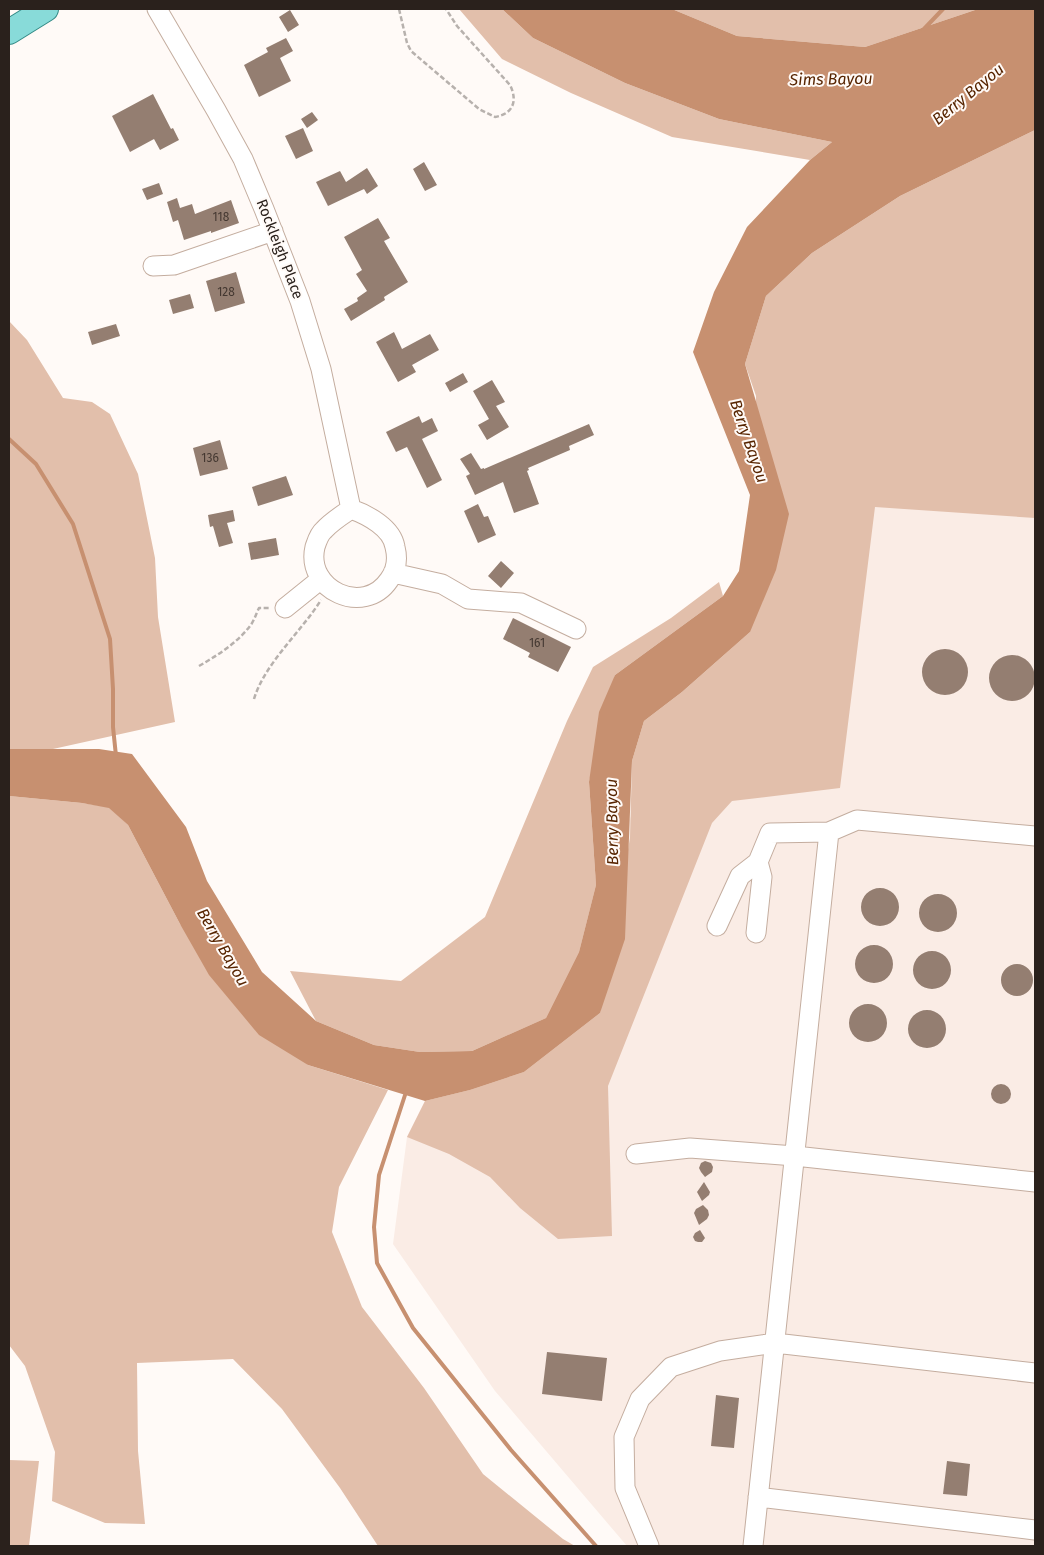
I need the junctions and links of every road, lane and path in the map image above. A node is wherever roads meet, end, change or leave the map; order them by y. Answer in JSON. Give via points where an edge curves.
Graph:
{"nodes":[{"id":1,"x":46,"y":9,"type":"edge"},
{"id":2,"x":157,"y":9,"type":"edge"},
{"id":3,"x":398,"y":9,"type":"edge"},
{"id":4,"x":446,"y":9,"type":"edge"},
{"id":5,"x":9,"y":32,"type":"edge"},
{"id":6,"x":273,"y":231,"type":"junction"},
{"id":7,"x":153,"y":266,"type":"dead end"},
{"id":8,"x":351,"y":509,"type":"junction"},
{"id":9,"x":393,"y":572,"type":"junction"},
{"id":10,"x":325,"y":584,"type":"junction"},
{"id":11,"x":285,"y":608,"type":"joint"},
{"id":12,"x":576,"y":629,"type":"dead end"},
{"id":13,"x":199,"y":666,"type":"dead end"},
{"id":14,"x":254,"y":699,"type":"dead end"},
{"id":15,"x":829,"y":832,"type":"junction"},
{"id":16,"x":1035,"y":836,"type":"edge"},
{"id":17,"x":758,"y":862,"type":"junction"},
{"id":18,"x":718,"y":926,"type":"dead end"},
{"id":19,"x":756,"y":933,"type":"dead end"},
{"id":20,"x":636,"y":1154,"type":"dead end"},
{"id":21,"x":795,"y":1156,"type":"junction"},
{"id":22,"x":1035,"y":1182,"type":"edge"},
{"id":23,"x":775,"y":1343,"type":"junction"},
{"id":24,"x":1035,"y":1373,"type":"edge"},
{"id":25,"x":758,"y":1496,"type":"junction"},
{"id":26,"x":1035,"y":1530,"type":"edge"},
{"id":27,"x":649,"y":1546,"type":"edge"},
{"id":28,"x":753,"y":1546,"type":"edge"}],
"edges":[{"from":1,"to":5,"type":"main road"},
{"from":2,"to":6,"type":"street","name":"Rockleigh Place","via":[[243,159]]},
{"from":3,"to":4,"type":"path","via":[[411,51],[479,109],[490,115],[502,115],[512,108],[514,102],[510,85]]},
{"from":6,"to":7,"type":"street","via":[[174,264]]},
{"from":6,"to":8,"type":"street","name":"Rockleigh Place","via":[[321,369]]},
{"from":8,"to":9,"type":"street","via":[[370,518],[391,537],[396,552]]},
{"from":8,"to":10,"type":"street","via":[[323,530],[316,544],[314,560]]},
{"from":9,"to":10,"type":"street","via":[[385,586],[369,596],[343,596]]},
{"from":9,"to":12,"type":"street","via":[[442,584],[468,599],[521,603]]},
{"from":10,"to":11,"type":"street"},
{"from":10,"to":14,"type":"path","via":[[313,614],[276,660],[257,688]]},
{"from":11,"to":13,"type":"path","via":[[259,608],[251,625],[239,638]]},
{"from":15,"to":16,"type":"street","via":[[858,820]]},
{"from":15,"to":17,"type":"street","via":[[770,833]]},
{"from":15,"to":21,"type":"street"},
{"from":17,"to":18,"type":"street","via":[[740,876]]},
{"from":17,"to":19,"type":"street","via":[[762,877]]},
{"from":20,"to":21,"type":"street","via":[[690,1148]]},
{"from":21,"to":22,"type":"street"},
{"from":21,"to":23,"type":"street"},
{"from":23,"to":24,"type":"street"},
{"from":23,"to":25,"type":"street"},
{"from":23,"to":27,"type":"street","via":[[720,1350],[671,1367],[640,1399],[624,1437],[626,1488]]},
{"from":25,"to":26,"type":"street"},
{"from":25,"to":28,"type":"street"}]}
